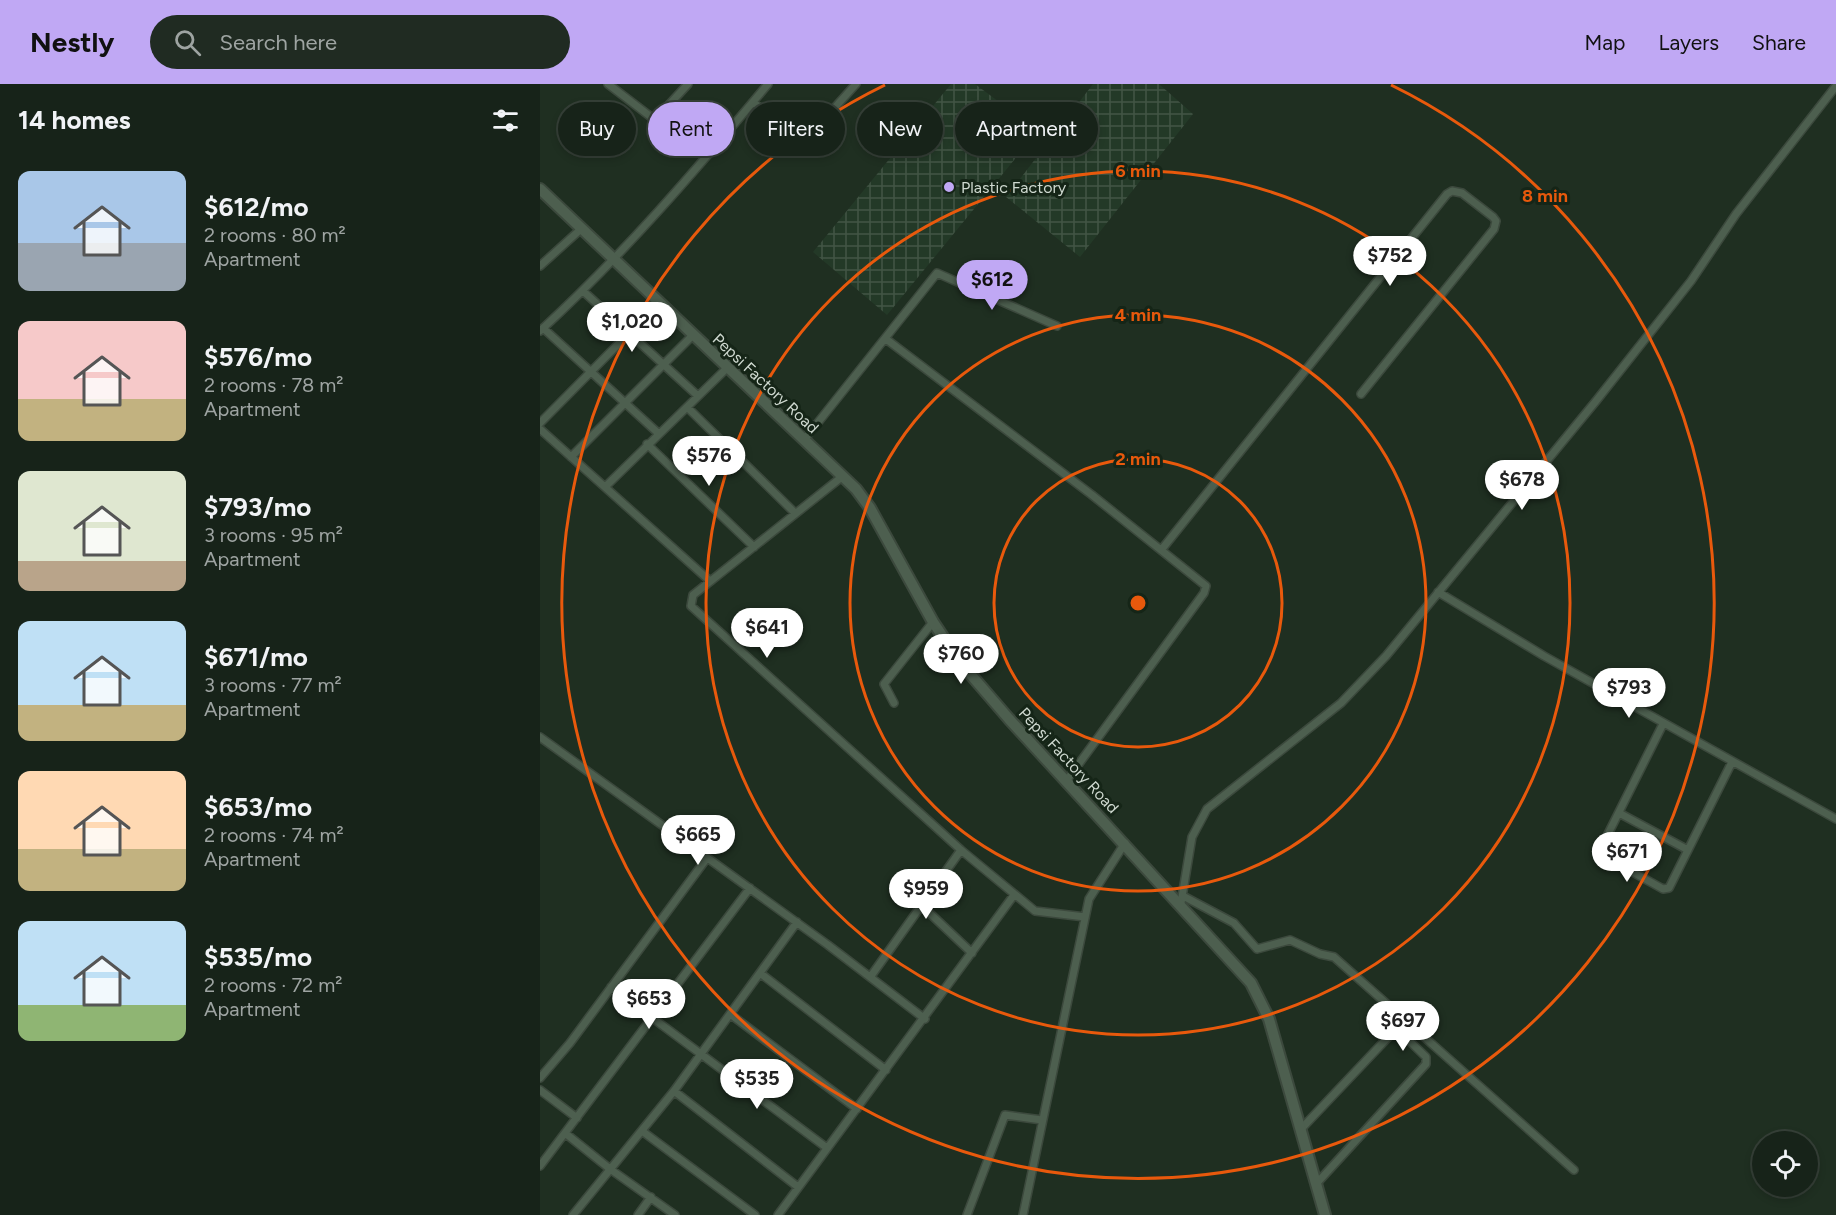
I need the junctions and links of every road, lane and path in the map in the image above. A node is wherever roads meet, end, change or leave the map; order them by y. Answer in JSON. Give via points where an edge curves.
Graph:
{"nodes":[{"id":1,"x":608,"y":84,"type":"edge"},
{"id":2,"x":688,"y":84,"type":"edge"},
{"id":3,"x":768,"y":84,"type":"edge"},
{"id":4,"x":856,"y":84,"type":"edge"},
{"id":5,"x":1836,"y":86,"type":"edge"},
{"id":6,"x":753,"y":102,"type":"edge"},
{"id":7,"x":840,"y":102,"type":"edge"},
{"id":8,"x":746,"y":110,"type":"edge"},
{"id":9,"x":540,"y":189,"type":"edge"},
{"id":10,"x":581,"y":229,"type":"junction"},
{"id":11,"x":612,"y":260,"type":"junction"},
{"id":12,"x":540,"y":266,"type":"edge"},
{"id":13,"x":583,"y":291,"type":"junction"},
{"id":14,"x":659,"y":303,"type":"junction"},
{"id":15,"x":1057,"y":326,"type":"dead end"},
{"id":16,"x":541,"y":330,"type":"edge"},
{"id":17,"x":629,"y":334,"type":"junction"},
{"id":18,"x":693,"y":335,"type":"junction"},
{"id":19,"x":885,"y":339,"type":"junction"},
{"id":20,"x":664,"y":366,"type":"junction"},
{"id":21,"x":727,"y":368,"type":"junction"},
{"id":22,"x":591,"y":373,"type":"junction"},
{"id":23,"x":1361,"y":394,"type":"dead end"},
{"id":24,"x":698,"y":396,"type":"junction"},
{"id":25,"x":624,"y":402,"type":"junction"},
{"id":26,"x":687,"y":407,"type":"junction"},
{"id":27,"x":540,"y":423,"type":"edge"},
{"id":28,"x":540,"y":429,"type":"edge"},
{"id":29,"x":658,"y":433,"type":"junction"},
{"id":30,"x":804,"y":440,"type":"junction"},
{"id":31,"x":647,"y":444,"type":"junction"},
{"id":32,"x":571,"y":457,"type":"junction"},
{"id":33,"x":843,"y":476,"type":"junction"},
{"id":34,"x":604,"y":487,"type":"junction"},
{"id":35,"x":795,"y":513,"type":"junction"},
{"id":36,"x":754,"y":547,"type":"junction"},
{"id":37,"x":1162,"y":549,"type":"junction"},
{"id":38,"x":710,"y":581,"type":"junction"},
{"id":39,"x":1438,"y":592,"type":"junction"},
{"id":40,"x":933,"y":622,"type":"junction"},
{"id":41,"x":894,"y":703,"type":"dead end"},
{"id":42,"x":1664,"y":724,"type":"junction"},
{"id":43,"x":540,"y":737,"type":"edge"},
{"id":44,"x":1732,"y":762,"type":"junction"},
{"id":45,"x":1067,"y":780,"type":"junction"},
{"id":46,"x":1618,"y":813,"type":"junction"},
{"id":47,"x":1836,"y":819,"type":"edge"},
{"id":48,"x":1125,"y":843,"type":"junction"},
{"id":49,"x":961,"y":850,"type":"junction"},
{"id":50,"x":1688,"y":850,"type":"junction"},
{"id":51,"x":707,"y":858,"type":"junction"},
{"id":52,"x":750,"y":888,"type":"junction"},
{"id":53,"x":1014,"y":894,"type":"junction"},
{"id":54,"x":1182,"y":900,"type":"junction"},
{"id":55,"x":921,"y":905,"type":"junction"},
{"id":56,"x":1085,"y":917,"type":"junction"},
{"id":57,"x":797,"y":922,"type":"junction"},
{"id":58,"x":972,"y":952,"type":"junction"},
{"id":59,"x":760,"y":973,"type":"junction"},
{"id":60,"x":871,"y":976,"type":"junction"},
{"id":61,"x":611,"y":987,"type":"junction"},
{"id":62,"x":730,"y":1014,"type":"junction"},
{"id":63,"x":654,"y":1018,"type":"junction"},
{"id":64,"x":925,"y":1019,"type":"junction"},
{"id":65,"x":701,"y":1053,"type":"junction"},
{"id":66,"x":886,"y":1070,"type":"junction"},
{"id":67,"x":540,"y":1078,"type":"edge"},
{"id":68,"x":540,"y":1090,"type":"edge"},
{"id":69,"x":674,"y":1091,"type":"junction"},
{"id":70,"x":857,"y":1108,"type":"junction"},
{"id":71,"x":577,"y":1119,"type":"junction"},
{"id":72,"x":1042,"y":1120,"type":"junction"},
{"id":73,"x":1302,"y":1128,"type":"junction"},
{"id":74,"x":642,"y":1131,"type":"junction"},
{"id":75,"x":565,"y":1133,"type":"junction"},
{"id":76,"x":827,"y":1148,"type":"junction"},
{"id":77,"x":540,"y":1166,"type":"edge"},
{"id":78,"x":610,"y":1169,"type":"junction"},
{"id":79,"x":1574,"y":1170,"type":"dead end"},
{"id":80,"x":1317,"y":1183,"type":"junction"},
{"id":81,"x":798,"y":1187,"type":"junction"},
{"id":82,"x":651,"y":1197,"type":"junction"},
{"id":83,"x":573,"y":1215,"type":"edge"},
{"id":84,"x":638,"y":1215,"type":"edge"},
{"id":85,"x":675,"y":1215,"type":"edge"},
{"id":86,"x":755,"y":1215,"type":"edge"},
{"id":87,"x":778,"y":1215,"type":"edge"},
{"id":88,"x":968,"y":1215,"type":"edge"},
{"id":89,"x":1023,"y":1215,"type":"edge"},
{"id":90,"x":1325,"y":1215,"type":"edge"}],
"edges":[{"from":1,"to":2,"type":"street","via":[[655,120]]},
{"from":3,"to":6,"type":"street"},
{"from":4,"to":7,"type":"street"},
{"from":5,"to":39,"type":"street","via":[[1736,214],[1691,281]]},
{"from":8,"to":11,"type":"street","via":[[695,172]]},
{"from":9,"to":10,"type":"main road","name":"Pepsi Factory Road"},
{"from":10,"to":11,"type":"main road","name":"Pepsi Factory Road"},
{"from":10,"to":12,"type":"street"},
{"from":11,"to":13,"type":"street"},
{"from":11,"to":14,"type":"main road","name":"Pepsi Factory Road"},
{"from":13,"to":16,"type":"street"},
{"from":13,"to":17,"type":"street"},
{"from":14,"to":17,"type":"street"},
{"from":14,"to":18,"type":"main road","name":"Pepsi Factory Road"},
{"from":15,"to":19,"type":"street","via":[[937,273]]},
{"from":16,"to":22,"type":"street"},
{"from":17,"to":20,"type":"street"},
{"from":17,"to":22,"type":"street"},
{"from":18,"to":20,"type":"street"},
{"from":18,"to":21,"type":"main road","name":"Pepsi Factory Road"},
{"from":19,"to":30,"type":"street"},
{"from":19,"to":37,"type":"street"},
{"from":20,"to":24,"type":"street"},
{"from":20,"to":25,"type":"street"},
{"from":21,"to":24,"type":"street"},
{"from":21,"to":30,"type":"main road","name":"Pepsi Factory Road"},
{"from":22,"to":25,"type":"street"},
{"from":22,"to":27,"type":"street"},
{"from":23,"to":37,"type":"street","via":[[1494,229],[1496,221],[1462,193],[1452,191],[1448,195]]},
{"from":24,"to":26,"type":"street"},
{"from":25,"to":29,"type":"street"},
{"from":25,"to":32,"type":"street"},
{"from":26,"to":29,"type":"street"},
{"from":26,"to":35,"type":"street"},
{"from":28,"to":32,"type":"street"},
{"from":29,"to":31,"type":"street"},
{"from":30,"to":33,"type":"main road","name":"Pepsi Factory Road"},
{"from":31,"to":34,"type":"street"},
{"from":31,"to":36,"type":"street"},
{"from":32,"to":34,"type":"street"},
{"from":33,"to":35,"type":"street"},
{"from":33,"to":40,"type":"main road","name":"Pepsi Factory Road","via":[[870,508]]},
{"from":34,"to":38,"type":"street"},
{"from":35,"to":36,"type":"street"},
{"from":36,"to":38,"type":"street"},
{"from":37,"to":45,"type":"street","via":[[1204,582],[1204,593]]},
{"from":38,"to":49,"type":"street","via":[[693,595],[691,606]]},
{"from":39,"to":42,"type":"street"},
{"from":39,"to":54,"type":"street","via":[[1341,703],[1207,809],[1192,837]]},
{"from":40,"to":41,"type":"street","via":[[884,684]]},
{"from":40,"to":45,"type":"main road","name":"Pepsi Factory Road","via":[[970,673]]},
{"from":42,"to":44,"type":"street"},
{"from":42,"to":46,"type":"street"},
{"from":43,"to":51,"type":"street"},
{"from":44,"to":47,"type":"street"},
{"from":44,"to":50,"type":"street"},
{"from":45,"to":48,"type":"main road","name":"Pepsi Factory Road"},
{"from":46,"to":50,"type":"street"},
{"from":46,"to":50,"type":"street","via":[[1600,854],[1663,889],[1669,888]]},
{"from":48,"to":54,"type":"main road","name":"Pepsi Factory Road"},
{"from":48,"to":56,"type":"street","via":[[1089,899]]},
{"from":49,"to":53,"type":"street"},
{"from":49,"to":55,"type":"street"},
{"from":51,"to":52,"type":"street"},
{"from":51,"to":61,"type":"street"},
{"from":52,"to":57,"type":"street"},
{"from":52,"to":63,"type":"street"},
{"from":53,"to":56,"type":"street","via":[[1035,912]]},
{"from":53,"to":58,"type":"street"},
{"from":54,"to":73,"type":"main road","name":"Pepsi Factory Road","via":[[1262,999]]},
{"from":54,"to":79,"type":"street","via":[[1234,923],[1257,949],[1290,940],[1334,957]]},
{"from":55,"to":58,"type":"street"},
{"from":55,"to":60,"type":"street"},
{"from":56,"to":72,"type":"street"},
{"from":57,"to":59,"type":"street"},
{"from":57,"to":60,"type":"street"},
{"from":58,"to":64,"type":"street"},
{"from":59,"to":62,"type":"street"},
{"from":59,"to":66,"type":"street"},
{"from":60,"to":64,"type":"street"},
{"from":61,"to":63,"type":"street"},
{"from":61,"to":67,"type":"street"},
{"from":62,"to":65,"type":"street"},
{"from":62,"to":70,"type":"street"},
{"from":63,"to":65,"type":"street"},
{"from":63,"to":71,"type":"street"},
{"from":64,"to":66,"type":"street"},
{"from":65,"to":69,"type":"street"},
{"from":65,"to":76,"type":"street"},
{"from":66,"to":70,"type":"street"},
{"from":68,"to":71,"type":"street"},
{"from":69,"to":74,"type":"street"},
{"from":69,"to":81,"type":"street"},
{"from":70,"to":76,"type":"street"},
{"from":71,"to":75,"type":"street"},
{"from":72,"to":88,"type":"street","via":[[1005,1115]]},
{"from":72,"to":89,"type":"street"},
{"from":73,"to":80,"type":"main road","name":"Pepsi Factory Road"},
{"from":73,"to":80,"type":"street","via":[[1394,1031],[1398,1030],[1426,1057],[1426,1064],[1406,1089]]},
{"from":74,"to":78,"type":"street"},
{"from":74,"to":86,"type":"street"},
{"from":75,"to":77,"type":"street"},
{"from":75,"to":78,"type":"street"},
{"from":76,"to":81,"type":"street"},
{"from":78,"to":82,"type":"street"},
{"from":78,"to":83,"type":"street"},
{"from":80,"to":90,"type":"main road","name":"Pepsi Factory Road"},
{"from":81,"to":87,"type":"street"},
{"from":82,"to":84,"type":"street"},
{"from":82,"to":85,"type":"street"}]}
